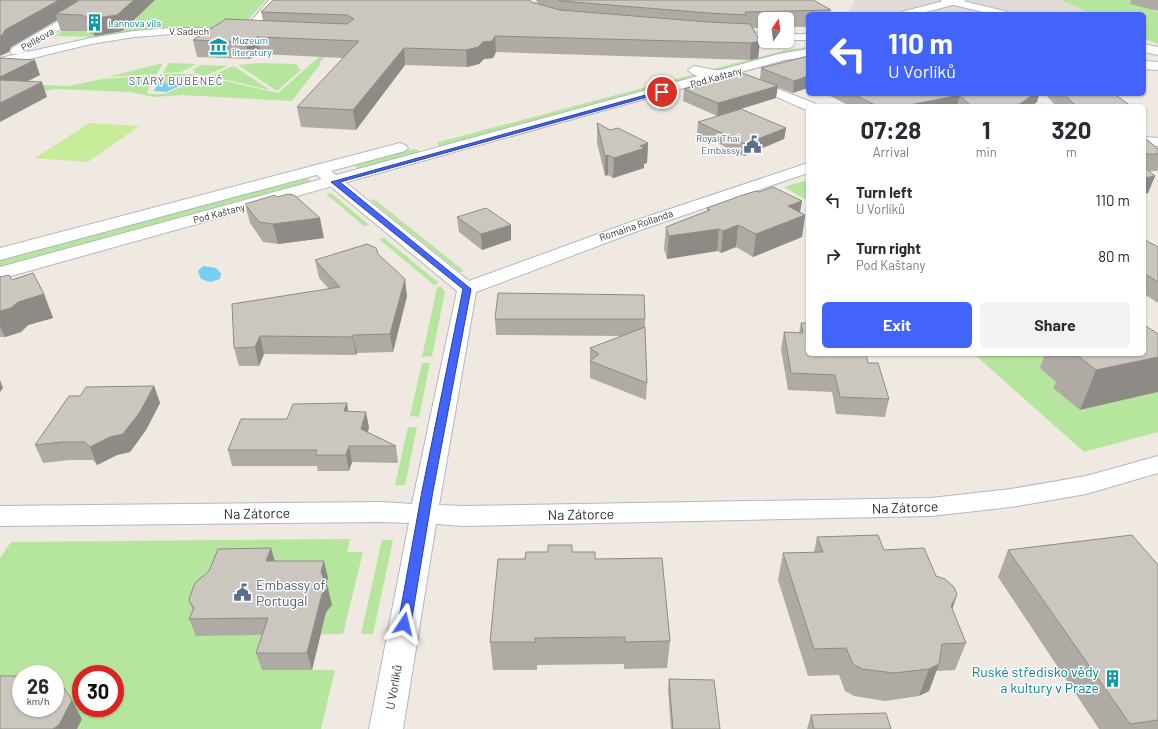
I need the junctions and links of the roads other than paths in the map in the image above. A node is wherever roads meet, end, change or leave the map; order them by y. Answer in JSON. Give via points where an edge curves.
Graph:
{"nodes":[{"id":1,"x":85,"y":0,"type":"edge"},
{"id":2,"x":275,"y":0,"type":"edge"},
{"id":3,"x":953,"y":1,"type":"edge"},
{"id":4,"x":912,"y":12,"type":"edge"},
{"id":5,"x":996,"y":12,"type":"edge"},
{"id":6,"x":235,"y":31,"type":"junction"},
{"id":7,"x":258,"y":32,"type":"edge"},
{"id":8,"x":714,"y":34,"type":"edge"},
{"id":9,"x":758,"y":36,"type":"edge"},
{"id":10,"x":794,"y":37,"type":"edge"},
{"id":11,"x":806,"y":37,"type":"edge"},
{"id":12,"x":38,"y":40,"type":"junction"},
{"id":13,"x":91,"y":41,"type":"junction"},
{"id":14,"x":806,"y":45,"type":"edge"},
{"id":15,"x":1146,"y":48,"type":"edge"},
{"id":16,"x":1158,"y":51,"type":"edge"},
{"id":17,"x":806,"y":53,"type":"edge"},
{"id":18,"x":0,"y":59,"type":"edge"},
{"id":19,"x":1146,"y":59,"type":"edge"},
{"id":20,"x":1158,"y":60,"type":"edge"},
{"id":21,"x":0,"y":62,"type":"edge"},
{"id":22,"x":1146,"y":65,"type":"edge"},
{"id":23,"x":1158,"y":66,"type":"edge"},
{"id":24,"x":694,"y":70,"type":"junction"},
{"id":25,"x":720,"y":76,"type":"junction"},
{"id":26,"x":806,"y":105,"type":"edge"},
{"id":27,"x":482,"y":126,"type":"dead end"},
{"id":28,"x":1146,"y":141,"type":"edge"},
{"id":29,"x":421,"y":142,"type":"dead end"},
{"id":30,"x":1158,"y":142,"type":"edge"},
{"id":31,"x":806,"y":169,"type":"edge"},
{"id":32,"x":327,"y":176,"type":"junction"},
{"id":33,"x":0,"y":254,"type":"edge"},
{"id":34,"x":0,"y":273,"type":"edge"},
{"id":35,"x":467,"y":289,"type":"junction"},
{"id":36,"x":1158,"y":464,"type":"edge"},
{"id":37,"x":424,"y":514,"type":"junction"},
{"id":38,"x":0,"y":516,"type":"edge"},
{"id":39,"x":386,"y":729,"type":"edge"}],
"edges":[{"from":1,"to":12,"type":"street","name":"Pelléova","via":[[81,4],[82,12]]},
{"from":2,"to":6,"type":"street","name":"V Sadech","via":[[256,22]]},
{"from":3,"to":4,"type":"street"},
{"from":3,"to":5,"type":"street"},
{"from":6,"to":7,"type":"street"},
{"from":6,"to":13,"type":"street","name":"V Sadech","via":[[153,32]]},
{"from":8,"to":9,"type":"street"},
{"from":10,"to":11,"type":"street"},
{"from":12,"to":13,"type":"street","name":"V Sadech"},
{"from":12,"to":18,"type":"street","name":"Pelléova"},
{"from":13,"to":21,"type":"street","name":"V Sadech"},
{"from":14,"to":24,"type":"street","name":"Pod Kaštany"},
{"from":15,"to":16,"type":"street"},
{"from":17,"to":25,"type":"street","name":"Pod Kaštany","via":[[783,57]]},
{"from":19,"to":20,"type":"street"},
{"from":22,"to":23,"type":"street"},
{"from":24,"to":25,"type":"street"},
{"from":24,"to":27,"type":"street","name":"Pod Kaštany"},
{"from":25,"to":26,"type":"street","via":[[740,79]]},
{"from":25,"to":32,"type":"street","name":"Pod Kaštany"},
{"from":28,"to":30,"type":"street"},
{"from":29,"to":32,"type":"street","name":"Pod Kaštany"},
{"from":31,"to":35,"type":"street","name":"Romaina Rollanda","via":[[606,235]]},
{"from":32,"to":33,"type":"street","name":"Pod Kaštany"},
{"from":32,"to":34,"type":"street","name":"Pod Kaštany"},
{"from":32,"to":35,"type":"street"},
{"from":35,"to":37,"type":"street","name":"U Vorlíků"},
{"from":36,"to":37,"type":"street","name":"Na Zátorce","via":[[1086,485],[1011,498],[931,507],[463,516]]},
{"from":37,"to":38,"type":"street","name":"Na Zátorce","via":[[382,512]]},
{"from":37,"to":39,"type":"street","name":"U Vorlíků"}]}
